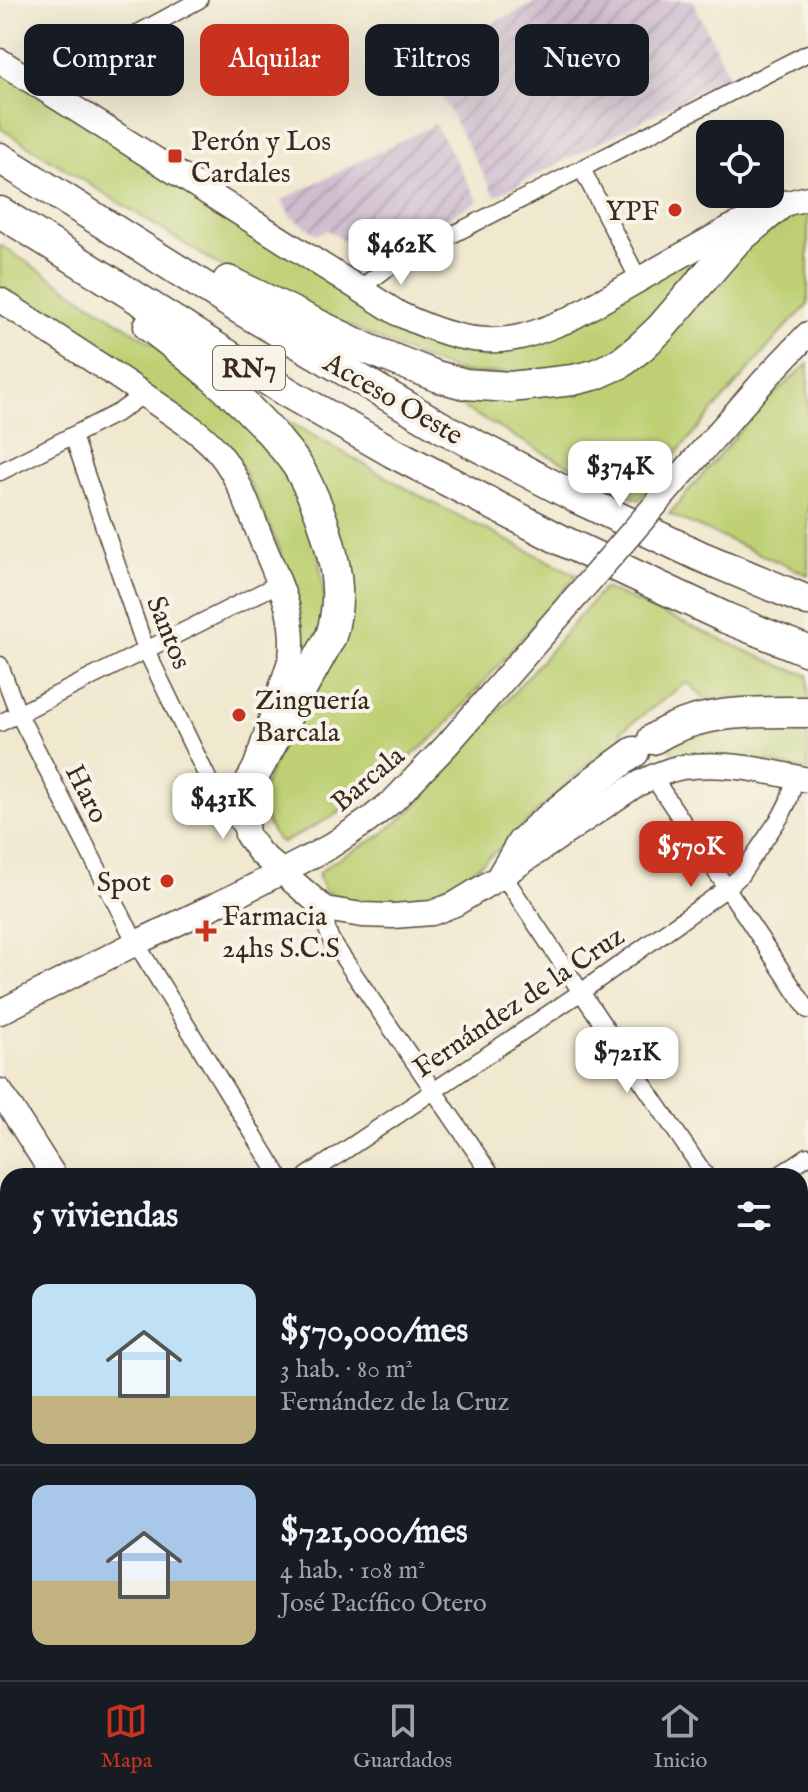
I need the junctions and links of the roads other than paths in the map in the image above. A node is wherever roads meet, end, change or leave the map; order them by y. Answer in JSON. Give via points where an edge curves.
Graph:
{"nodes":[{"id":1,"x":199,"y":0,"type":"edge"},
{"id":2,"x":155,"y":24,"type":"edge"},
{"id":3,"x":808,"y":53,"type":"edge"},
{"id":4,"x":0,"y":61,"type":"edge"},
{"id":5,"x":24,"y":76,"type":"edge"},
{"id":6,"x":54,"y":96,"type":"edge"},
{"id":7,"x":0,"y":158,"type":"edge"},
{"id":8,"x":582,"y":169,"type":"junction"},
{"id":9,"x":808,"y":198,"type":"edge"},
{"id":10,"x":66,"y":199,"type":"junction"},
{"id":11,"x":784,"y":204,"type":"edge"},
{"id":12,"x":773,"y":208,"type":"edge"},
{"id":13,"x":775,"y":208,"type":"edge"},
{"id":14,"x":0,"y":213,"type":"edge"},
{"id":15,"x":639,"y":280,"type":"junction"},
{"id":16,"x":359,"y":289,"type":"junction"},
{"id":17,"x":0,"y":300,"type":"edge"},
{"id":18,"x":808,"y":334,"type":"edge"},
{"id":19,"x":144,"y":394,"type":"junction"},
{"id":20,"x":73,"y":436,"type":"junction"},
{"id":21,"x":0,"y":472,"type":"edge"},
{"id":22,"x":280,"y":583,"type":"junction"},
{"id":23,"x":808,"y":601,"type":"edge"},
{"id":24,"x":146,"y":650,"type":"junction"},
{"id":25,"x":808,"y":651,"type":"edge"},
{"id":26,"x":0,"y":665,"type":"edge"},
{"id":27,"x":808,"y":712,"type":"edge"},
{"id":28,"x":18,"y":713,"type":"junction"},
{"id":29,"x":0,"y":723,"type":"edge"},
{"id":30,"x":653,"y":777,"type":"junction"},
{"id":31,"x":802,"y":778,"type":"edge"},
{"id":32,"x":251,"y":781,"type":"junction"},
{"id":33,"x":247,"y":835,"type":"junction"},
{"id":34,"x":281,"y":871,"type":"junction"},
{"id":35,"x":503,"y":875,"type":"junction"},
{"id":36,"x":727,"y":888,"type":"junction"},
{"id":37,"x":325,"y":909,"type":"junction"},
{"id":38,"x":136,"y":943,"type":"junction"},
{"id":39,"x":581,"y":992,"type":"junction"},
{"id":40,"x":808,"y":1010,"type":"edge"},
{"id":41,"x":0,"y":1012,"type":"edge"},
{"id":42,"x":434,"y":1090,"type":"junction"},
{"id":43,"x":0,"y":1091,"type":"edge"},
{"id":44,"x":808,"y":1156,"type":"edge"},
{"id":45,"x":49,"y":1168,"type":"edge"},
{"id":46,"x":274,"y":1168,"type":"edge"},
{"id":47,"x":319,"y":1168,"type":"edge"},
{"id":48,"x":487,"y":1168,"type":"edge"},
{"id":49,"x":701,"y":1168,"type":"edge"},
{"id":50,"x":790,"y":1168,"type":"edge"}],
"edges":[{"from":1,"to":2,"type":"street"},
{"from":3,"to":8,"type":"street"},
{"from":4,"to":5,"type":"street"},
{"from":6,"to":16,"type":"street"},
{"from":7,"to":10,"type":"highway","name":"Acceso Oeste","number":"RN7"},
{"from":8,"to":15,"type":"street"},
{"from":8,"to":16,"type":"street","via":[[389,267]]},
{"from":9,"to":11,"type":"street"},
{"from":10,"to":13,"type":"highway","via":[[368,349],[465,384],[510,387],[594,375],[621,363],[660,329],[735,242]]},
{"from":10,"to":23,"type":"highway","name":"Acceso Oeste","number":"RN7","via":[[445,429],[659,537]]},
{"from":12,"to":15,"type":"street"},
{"from":14,"to":25,"type":"highway","name":"Acceso Oeste","number":"RN7","via":[[392,452],[563,541]]},
{"from":14,"to":32,"type":"highway","via":[[251,409],[299,468],[315,500],[334,560],[337,618]]},
{"from":15,"to":16,"type":"street","via":[[568,320],[501,339],[429,329]]},
{"from":17,"to":19,"type":"street"},
{"from":18,"to":34,"type":"street","name":"Barcala","bridge":true,"via":[[394,800],[329,847]]},
{"from":19,"to":20,"type":"street"},
{"from":19,"to":22,"type":"street","via":[[220,454]]},
{"from":20,"to":21,"type":"street"},
{"from":20,"to":24,"type":"street","name":"Santos"},
{"from":22,"to":24,"type":"street"},
{"from":22,"to":32,"type":"street","via":[[294,638]]},
{"from":24,"to":28,"type":"street"},
{"from":24,"to":33,"type":"street","name":"Santos","via":[[213,789]]},
{"from":26,"to":28,"type":"street","name":"Haro"},
{"from":27,"to":35,"type":"highway","via":[[715,716],[669,729],[539,827]]},
{"from":28,"to":29,"type":"street"},
{"from":28,"to":38,"type":"street","name":"Haro"},
{"from":30,"to":31,"type":"street","via":[[711,765]]},
{"from":30,"to":35,"type":"street"},
{"from":30,"to":36,"type":"street"},
{"from":31,"to":36,"type":"street","name":"Fernández de la Cruz","via":[[781,816]]},
{"from":32,"to":33,"type":"street"},
{"from":33,"to":34,"type":"street"},
{"from":34,"to":37,"type":"street"},
{"from":34,"to":38,"type":"street","name":"Barcala"},
{"from":35,"to":37,"type":"street","via":[[432,913],[362,915]]},
{"from":35,"to":39,"type":"street"},
{"from":36,"to":39,"type":"street","name":"Fernández de la Cruz"},
{"from":36,"to":40,"type":"street"},
{"from":37,"to":42,"type":"street","via":[[331,940]]},
{"from":38,"to":41,"type":"street","name":"Barcala"},
{"from":38,"to":46,"type":"street","name":"Haro"},
{"from":39,"to":42,"type":"street","name":"Fernández de la Cruz"},
{"from":39,"to":49,"type":"street"},
{"from":42,"to":47,"type":"street","name":"Fernández de la Cruz"},
{"from":42,"to":48,"type":"street"},
{"from":43,"to":45,"type":"street"},
{"from":44,"to":50,"type":"street"}]}
